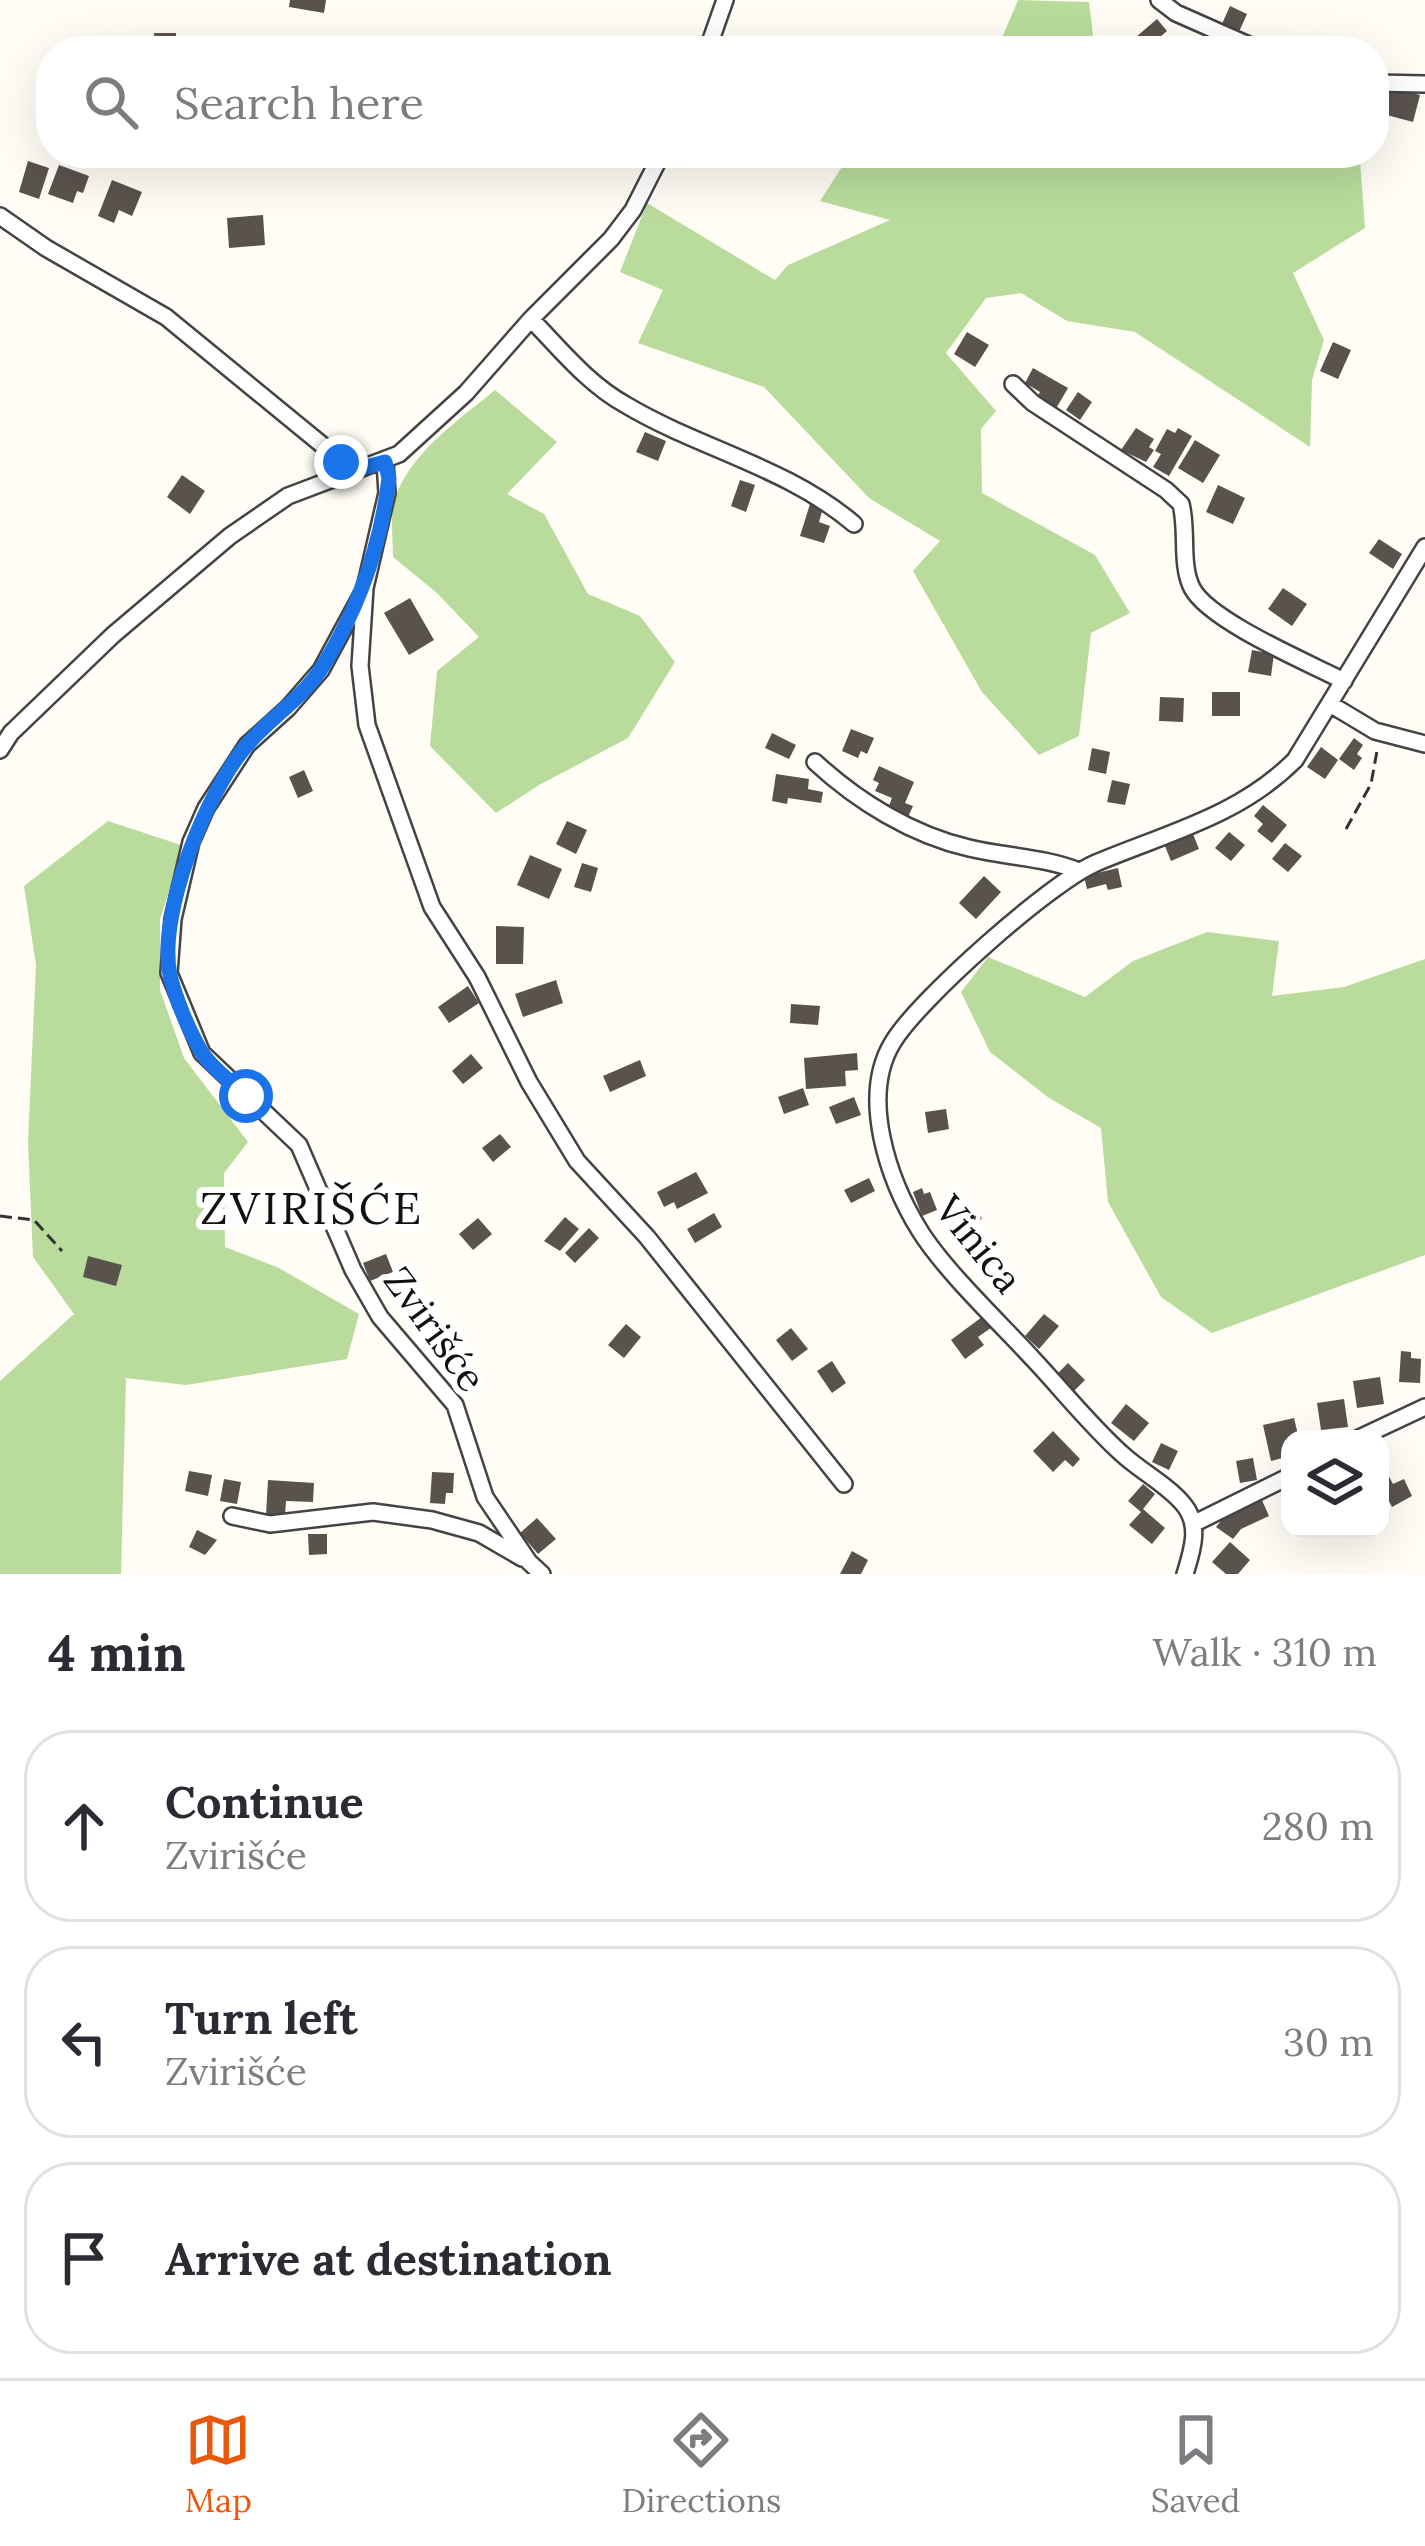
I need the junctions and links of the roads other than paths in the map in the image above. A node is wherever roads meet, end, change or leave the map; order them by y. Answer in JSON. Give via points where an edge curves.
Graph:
{"nodes":[{"id":1,"x":725,"y":0,"type":"edge"},
{"id":2,"x":1159,"y":0,"type":"edge"},
{"id":3,"x":712,"y":36,"type":"edge"},
{"id":4,"x":1228,"y":36,"type":"edge"},
{"id":5,"x":1389,"y":83,"type":"edge"},
{"id":6,"x":1425,"y":84,"type":"edge"},
{"id":7,"x":654,"y":168,"type":"edge"},
{"id":8,"x":0,"y":216,"type":"edge"},
{"id":9,"x":530,"y":319,"type":"junction"},
{"id":10,"x":1013,"y":384,"type":"dead end"},
{"id":11,"x":385,"y":462,"type":"junction"},
{"id":12,"x":348,"y":472,"type":"junction"},
{"id":13,"x":854,"y":524,"type":"dead end"},
{"id":14,"x":1425,"y":547,"type":"edge"},
{"id":15,"x":365,"y":588,"type":"junction"},
{"id":16,"x":1344,"y":681,"type":"junction"},
{"id":17,"x":1330,"y":704,"type":"junction"},
{"id":18,"x":5,"y":730,"type":"edge"},
{"id":19,"x":1425,"y":744,"type":"edge"},
{"id":20,"x":0,"y":750,"type":"edge"},
{"id":21,"x":815,"y":762,"type":"dead end"},
{"id":22,"x":1079,"y":871,"type":"junction"},
{"id":23,"x":1425,"y":1407,"type":"edge"},
{"id":24,"x":1376,"y":1430,"type":"edge"},
{"id":25,"x":1281,"y":1480,"type":"edge"},
{"id":26,"x":844,"y":1484,"type":"dead end"},
{"id":27,"x":232,"y":1516,"type":"dead end"},
{"id":28,"x":1193,"y":1524,"type":"junction"},
{"id":29,"x":536,"y":1568,"type":"edge"},
{"id":30,"x":1186,"y":1574,"type":"edge"}],
"edges":[{"from":1,"to":3,"type":"street"},
{"from":2,"to":4,"type":"street"},
{"from":5,"to":6,"type":"street"},
{"from":7,"to":9,"type":"street","via":[[611,239]]},
{"from":8,"to":12,"type":"street","via":[[166,317]]},
{"from":9,"to":11,"type":"street","via":[[466,393]]},
{"from":9,"to":13,"type":"street","via":[[626,406],[821,496]]},
{"from":10,"to":16,"type":"street","via":[[1181,505],[1187,568],[1204,603]]},
{"from":11,"to":12,"type":"street"},
{"from":11,"to":15,"type":"street","name":"Zvirišće","via":[[387,493]]},
{"from":12,"to":18,"type":"street","via":[[288,496],[230,536]]},
{"from":14,"to":16,"type":"street","name":"Vinica"},
{"from":15,"to":26,"type":"street","name":"Zvirišće","via":[[360,666],[367,724],[432,907],[577,1161]]},
{"from":15,"to":29,"type":"street","name":"Zvirišće","via":[[321,670],[247,745],[206,808],[173,919],[169,973],[202,1052],[298,1145],[353,1270],[380,1317],[455,1405],[485,1497]]},
{"from":16,"to":17,"type":"street","name":"Vinica"},
{"from":17,"to":19,"type":"street","via":[[1375,731]]},
{"from":17,"to":22,"type":"street","name":"Vinica","via":[[1295,760],[1247,800]]},
{"from":18,"to":20,"type":"street"},
{"from":21,"to":22,"type":"street","via":[[845,790],[926,835]]},
{"from":22,"to":28,"type":"street","name":"Vinica","via":[[917,1008],[890,1046],[878,1116],[922,1235],[1119,1452],[1184,1505]]},
{"from":23,"to":24,"type":"street"},
{"from":25,"to":28,"type":"street"},
{"from":27,"to":29,"type":"street","name":"Zvirišće","via":[[271,1524],[373,1512],[433,1520],[478,1532]]},
{"from":28,"to":30,"type":"street"}]}
